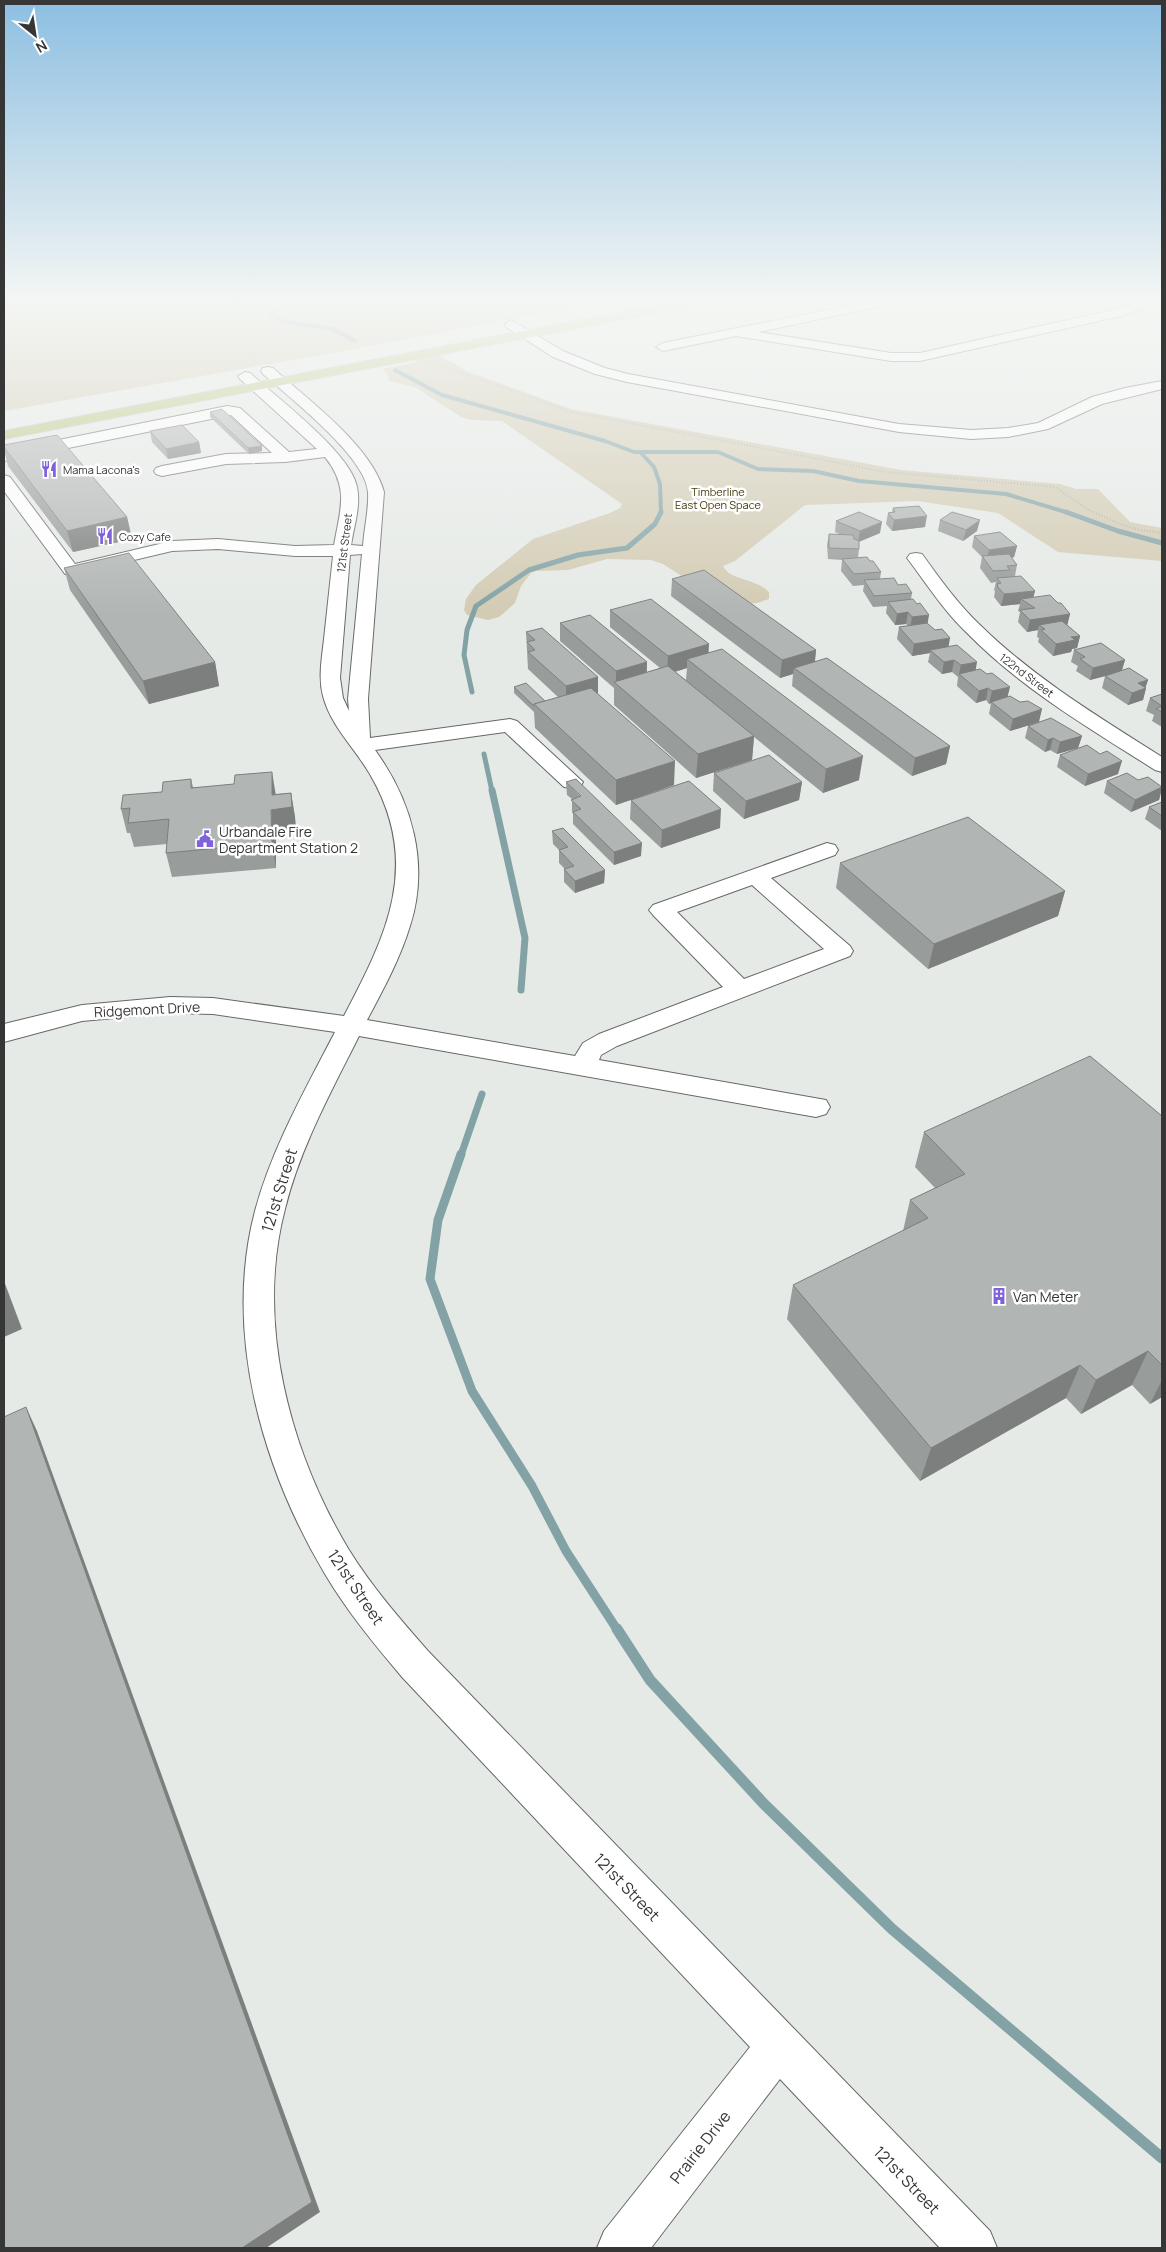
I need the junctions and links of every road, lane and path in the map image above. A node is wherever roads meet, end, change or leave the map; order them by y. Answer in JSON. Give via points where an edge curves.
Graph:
{"nodes":[{"id":1,"x":109,"y":405,"type":"edge"},
{"id":2,"x":149,"y":405,"type":"edge"},
{"id":3,"x":277,"y":405,"type":"edge"},
{"id":4,"x":306,"y":405,"type":"edge"},
{"id":5,"x":551,"y":405,"type":"edge"},
{"id":6,"x":774,"y":405,"type":"edge"},
{"id":7,"x":1090,"y":405,"type":"edge"},
{"id":8,"x":111,"y":414,"type":"junction"},
{"id":9,"x":4,"y":423,"type":"edge"},
{"id":10,"x":125,"y":430,"type":"junction"},
{"id":11,"x":4,"y":435,"type":"edge"},
{"id":12,"x":329,"y":452,"type":"junction"},
{"id":13,"x":4,"y":456,"type":"edge"},
{"id":14,"x":284,"y":457,"type":"junction"},
{"id":15,"x":162,"y":471,"type":"dead end"},
{"id":16,"x":4,"y":480,"type":"edge"},
{"id":17,"x":1162,"y":533,"type":"edge"},
{"id":18,"x":342,"y":550,"type":"junction"},
{"id":19,"x":370,"y":550,"type":"junction"},
{"id":20,"x":916,"y":558,"type":"dead end"},
{"id":21,"x":360,"y":745,"type":"junction"},
{"id":22,"x":1162,"y":766,"type":"edge"},
{"id":23,"x":572,"y":782,"type":"edge"},
{"id":24,"x":827,"y":850,"type":"dead end"},
{"id":25,"x":756,"y":877,"type":"junction"},
{"id":26,"x":740,"y":989,"type":"junction"},
{"id":27,"x":351,"y":1026,"type":"junction"},
{"id":28,"x":4,"y":1033,"type":"edge"},
{"id":29,"x":582,"y":1066,"type":"junction"},
{"id":30,"x":816,"y":1107,"type":"dead end"},
{"id":31,"x":779,"y":2045,"type":"junction"},
{"id":32,"x":621,"y":2248,"type":"edge"},
{"id":33,"x":973,"y":2248,"type":"edge"}],
"edges":[{"from":1,"to":9,"type":"main road"},
{"from":2,"to":8,"type":"main road"},
{"from":3,"to":12,"type":"street","name":"121st Street"},
{"from":4,"to":19,"type":"street","name":"121st Street","via":[[362,458],[372,475],[376,492]]},
{"from":5,"to":17,"type":"path","via":[[571,412],[886,472],[1055,487],[1090,510],[1120,524]]},
{"from":6,"to":7,"type":"street","via":[[899,428],[963,435],[1026,430],[1059,420]]},
{"from":8,"to":10,"type":"street"},
{"from":8,"to":11,"type":"main road"},
{"from":10,"to":13,"type":"street"},
{"from":10,"to":14,"type":"street","via":[[232,410]]},
{"from":12,"to":14,"type":"street"},
{"from":12,"to":18,"type":"street","name":"121st Street","via":[[347,478],[350,494]]},
{"from":14,"to":15,"type":"street","via":[[226,459]]},
{"from":16,"to":18,"type":"street","via":[[71,570],[172,546],[218,544],[295,551]]},
{"from":18,"to":19,"type":"street"},
{"from":18,"to":21,"type":"street","name":"121st Street","via":[[330,680],[336,706]]},
{"from":19,"to":21,"type":"street","name":"121st Street","via":[[358,699]]},
{"from":20,"to":22,"type":"street","name":"122nd Street","via":[[973,629],[999,654],[1068,705]]},
{"from":21,"to":23,"type":"street","via":[[510,725]]},
{"from":21,"to":27,"type":"street","name":"121st Street","via":[[384,779],[397,806],[406,835],[408,867],[405,901],[396,932]]},
{"from":24,"to":25,"type":"street"},
{"from":25,"to":26,"type":"street","via":[[661,910]]},
{"from":25,"to":26,"type":"street","via":[[840,951]]},
{"from":26,"to":29,"type":"street","via":[[608,1040],[592,1049]]},
{"from":27,"to":28,"type":"street","name":"Ridgemont Drive","via":[[254,1010],[170,1005],[82,1013]]},
{"from":27,"to":29,"type":"street","name":"Ridgemont Drive"},
{"from":27,"to":31,"type":"street","name":"121st Street","via":[[285,1162],[264,1239],[260,1269],[265,1371],[280,1435],[304,1498],[337,1562],[380,1624],[427,1678]]},
{"from":29,"to":30,"type":"street","name":"Ridgemont Drive"},
{"from":31,"to":32,"type":"street","name":"Prairie Drive"},
{"from":31,"to":33,"type":"street","name":"121st Street"}]}
